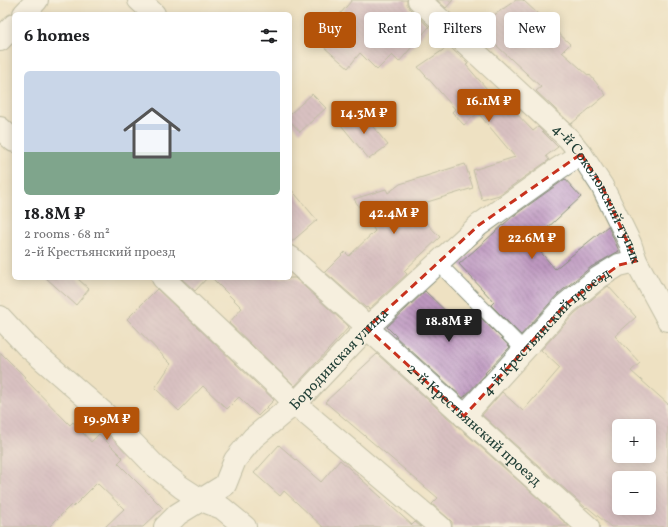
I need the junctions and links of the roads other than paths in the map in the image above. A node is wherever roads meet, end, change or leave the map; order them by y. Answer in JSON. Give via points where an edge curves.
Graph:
{"nodes":[{"id":1,"x":37,"y":0,"type":"edge"},
{"id":2,"x":139,"y":0,"type":"edge"},
{"id":3,"x":419,"y":0,"type":"edge"},
{"id":4,"x":26,"y":12,"type":"edge"},
{"id":5,"x":152,"y":12,"type":"edge"},
{"id":6,"x":12,"y":27,"type":"edge"},
{"id":7,"x":0,"y":40,"type":"edge"},
{"id":8,"x":0,"y":128,"type":"edge"},
{"id":9,"x":12,"y":139,"type":"edge"},
{"id":10,"x":581,"y":154,"type":"junction"},
{"id":11,"x":292,"y":259,"type":"edge"},
{"id":12,"x":636,"y":261,"type":"junction"},
{"id":13,"x":438,"y":263,"type":"junction"},
{"id":14,"x":165,"y":280,"type":"edge"},
{"id":15,"x":0,"y":317,"type":"edge"},
{"id":16,"x":668,"y":320,"type":"edge"},
{"id":17,"x":367,"y":328,"type":"junction"},
{"id":18,"x":524,"y":350,"type":"junction"},
{"id":19,"x":295,"y":404,"type":"junction"},
{"id":20,"x":464,"y":416,"type":"junction"},
{"id":21,"x":201,"y":500,"type":"junction"},
{"id":22,"x":165,"y":527,"type":"edge"},
{"id":23,"x":245,"y":527,"type":"edge"},
{"id":24,"x":440,"y":527,"type":"edge"},
{"id":25,"x":588,"y":527,"type":"edge"}],
"edges":[{"from":1,"to":4,"type":"street"},
{"from":2,"to":5,"type":"street"},
{"from":3,"to":10,"type":"street","name":"4-й Соколовский тупик","via":[[569,139]]},
{"from":6,"to":7,"type":"street"},
{"from":8,"to":9,"type":"street"},
{"from":10,"to":12,"type":"street","name":"4-й Соколовский тупик","via":[[602,186]]},
{"from":10,"to":13,"type":"street","name":"Бородинская улица","via":[[479,225]]},
{"from":11,"to":17,"type":"street","name":"2-й Крестьянский проезд"},
{"from":12,"to":16,"type":"street","name":"4-й Соколовский тупик"},
{"from":12,"to":18,"type":"street","name":"4-й Крестьянский проезд","via":[[619,264],[593,282],[566,304]]},
{"from":13,"to":17,"type":"street","name":"Бородинская улица"},
{"from":13,"to":18,"type":"lane"},
{"from":14,"to":19,"type":"street"},
{"from":15,"to":21,"type":"street","via":[[27,346],[105,414],[156,467]]},
{"from":17,"to":19,"type":"street","name":"Бородинская улица"},
{"from":17,"to":20,"type":"street","name":"2-й Крестьянский проезд"},
{"from":18,"to":20,"type":"street","name":"4-й Крестьянский проезд"},
{"from":19,"to":21,"type":"street","name":"Бородинская улица","via":[[253,438],[235,460],[225,485]]},
{"from":19,"to":24,"type":"street"},
{"from":20,"to":25,"type":"street","name":"2-й Крестьянский проезд"},
{"from":21,"to":22,"type":"street","name":"Бородинская улица","via":[[178,514]]},
{"from":21,"to":23,"type":"street","via":[[222,508]]}]}
